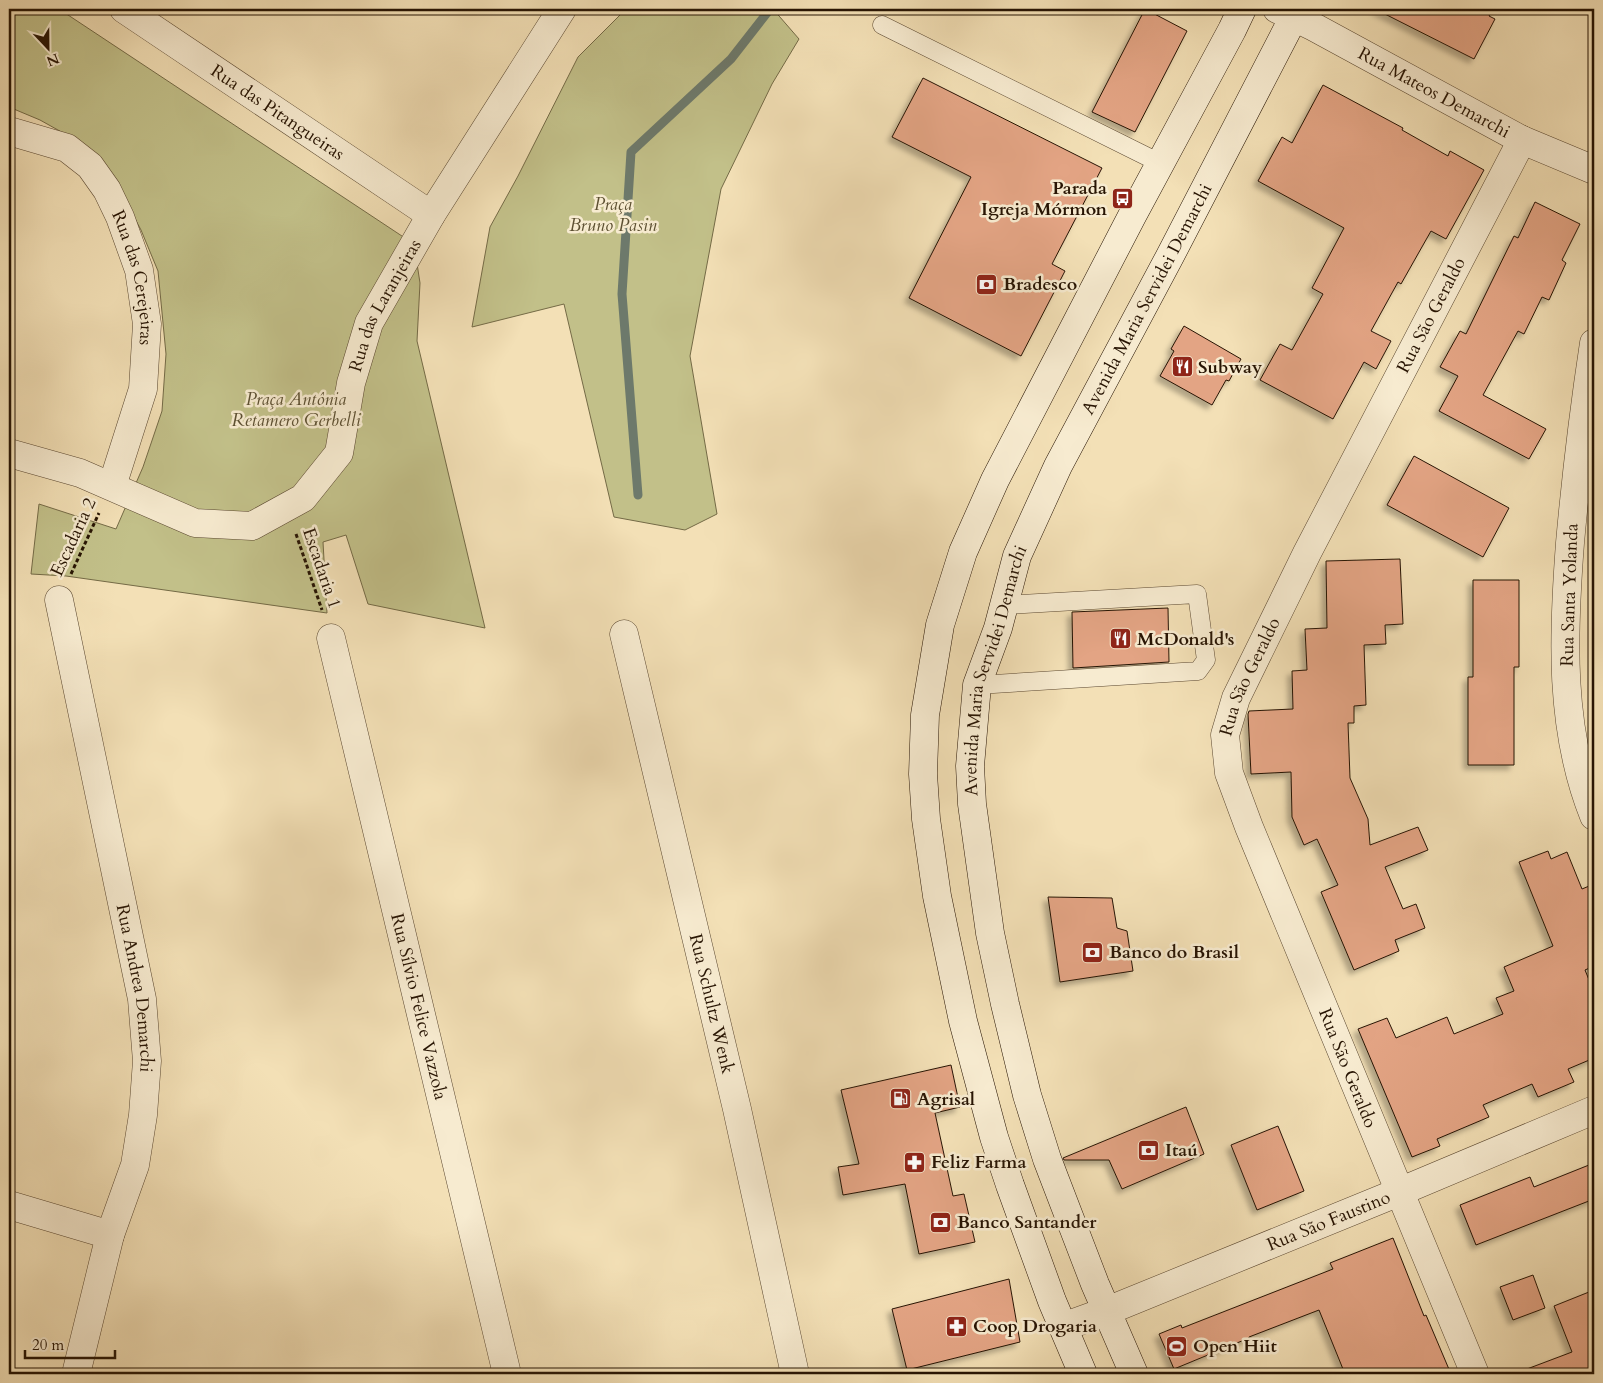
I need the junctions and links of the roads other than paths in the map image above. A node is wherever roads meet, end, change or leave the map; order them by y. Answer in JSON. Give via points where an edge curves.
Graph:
{"nodes":[{"id":1,"x":124,"y":9,"type":"edge"},
{"id":2,"x":562,"y":9,"type":"edge"},
{"id":3,"x":1242,"y":9,"type":"edge"},
{"id":4,"x":1290,"y":11,"type":"edge"},
{"id":5,"x":882,"y":25,"type":"dead end"},
{"id":6,"x":9,"y":131,"type":"edge"},
{"id":7,"x":1522,"y":140,"type":"junction"},
{"id":8,"x":1160,"y":163,"type":"junction"},
{"id":9,"x":1594,"y":170,"type":"edge"},
{"id":10,"x":431,"y":215,"type":"junction"},
{"id":11,"x":1594,"y":343,"type":"edge"},
{"id":12,"x":9,"y":453,"type":"edge"},
{"id":13,"x":112,"y":486,"type":"junction"},
{"id":14,"x":59,"y":600,"type":"road end"},
{"id":15,"x":1005,"y":605,"type":"junction"},
{"id":16,"x":624,"y":634,"type":"dead end"},
{"id":17,"x":331,"y":638,"type":"road end"},
{"id":18,"x":977,"y":685,"type":"junction"},
{"id":19,"x":1594,"y":816,"type":"edge"},
{"id":20,"x":1594,"y":1110,"type":"edge"},
{"id":21,"x":1399,"y":1192,"type":"junction"},
{"id":22,"x":9,"y":1205,"type":"edge"},
{"id":23,"x":110,"y":1235,"type":"junction"},
{"id":24,"x":1107,"y":1311,"type":"junction"},
{"id":25,"x":1062,"y":1327,"type":"junction"},
{"id":26,"x":76,"y":1374,"type":"edge"},
{"id":27,"x":507,"y":1374,"type":"edge"},
{"id":28,"x":795,"y":1374,"type":"edge"},
{"id":29,"x":1083,"y":1374,"type":"edge"},
{"id":30,"x":1134,"y":1374,"type":"edge"},
{"id":31,"x":1475,"y":1374,"type":"edge"}],
"edges":[{"from":1,"to":10,"type":"street","name":"Rua das Pitangueiras"},
{"from":2,"to":10,"type":"street","name":"Rua das Laranjeiras"},
{"from":3,"to":8,"type":"street"},
{"from":4,"to":7,"type":"street","name":"Rua Mateos Demarchi"},
{"from":4,"to":15,"type":"street","name":"Avenida Maria Servidei Demarchi","via":[[1169,258],[1058,466],[1017,556]]},
{"from":5,"to":8,"type":"lane"},
{"from":6,"to":13,"type":"street","name":"Rua das Cerejeiras","via":[[67,148],[90,166],[120,217],[139,270],[147,324],[142,389]]},
{"from":7,"to":9,"type":"street","name":"Rua Mateos Demarchi"},
{"from":7,"to":21,"type":"street","name":"Rua São Geraldo","via":[[1303,562],[1236,698],[1225,735],[1229,773],[1249,827]]},
{"from":8,"to":25,"type":"street","via":[[995,480],[963,552],[940,625],[925,715],[923,774],[926,819],[937,896],[961,1011],[994,1138]]},
{"from":10,"to":13,"type":"street","name":"Rua das Laranjeiras","via":[[369,324],[351,383],[339,453],[303,498],[252,526],[195,523]]},
{"from":11,"to":19,"type":"street","name":"Rua Santa Yolanda","via":[[1575,486],[1565,656],[1570,731],[1583,788]]},
{"from":12,"to":13,"type":"street","name":"Rua das Laranjeiras","via":[[80,473]]},
{"from":14,"to":23,"type":"street","name":"Rua Andrea Demarchi","via":[[142,999],[147,1061],[135,1165]]},
{"from":15,"to":18,"type":"street","name":"Avenida Maria Servidei Demarchi"},
{"from":15,"to":18,"type":"lane","via":[[1197,594],[1206,660],[1198,671]]},
{"from":16,"to":28,"type":"street","name":"Rua Schultz Wenk","via":[[737,1109]]},
{"from":17,"to":27,"type":"street","name":"Rua Sílvio Felice Vazzola"},
{"from":18,"to":24,"type":"street","name":"Avenida Maria Servidei Demarchi","via":[[970,766],[972,804],[990,933],[1036,1122]]},
{"from":20,"to":21,"type":"street","name":"Rua São Faustino"},
{"from":21,"to":24,"type":"street","name":"Rua São Faustino"},
{"from":21,"to":31,"type":"street","name":"Rua São Geraldo"},
{"from":22,"to":23,"type":"street"},
{"from":23,"to":26,"type":"street","name":"Rua Andrea Demarchi"},
{"from":24,"to":25,"type":"street","name":"Rua São Faustino"},
{"from":24,"to":30,"type":"street","name":"Avenida Maria Servidei Demarchi"},
{"from":25,"to":29,"type":"street"}]}
